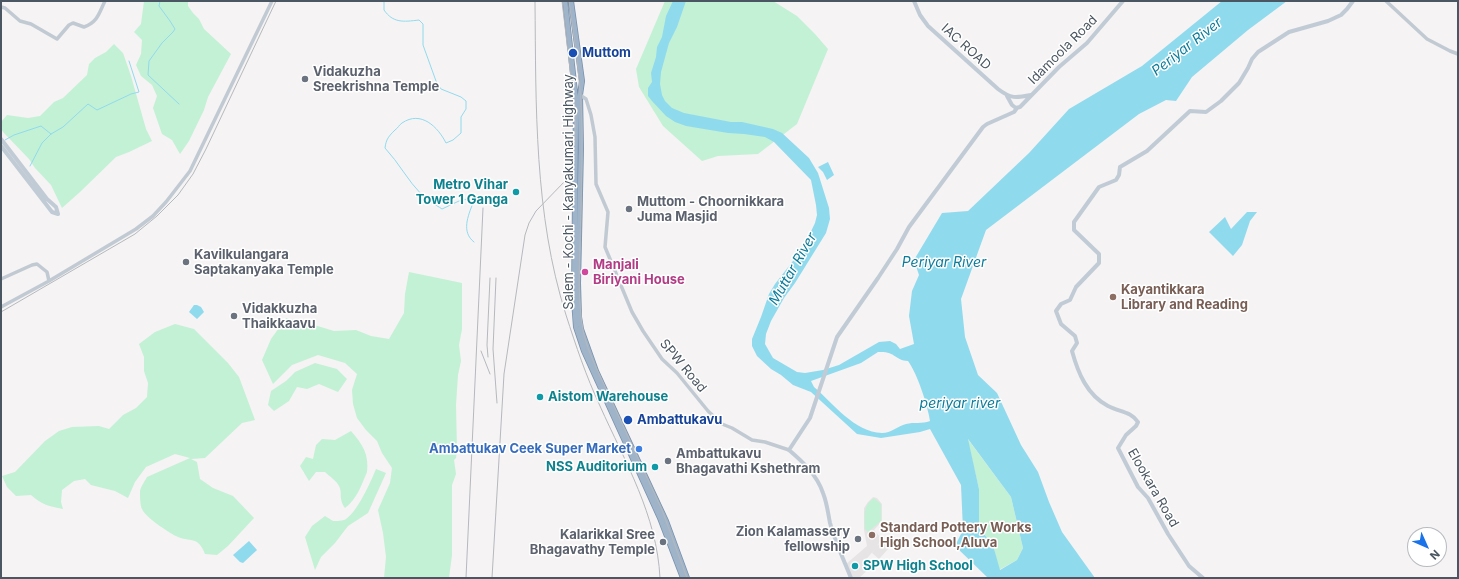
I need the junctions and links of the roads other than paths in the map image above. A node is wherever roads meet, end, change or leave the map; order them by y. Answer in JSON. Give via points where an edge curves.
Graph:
{"nodes":[{"id":1,"x":105,"y":1,"type":"edge"},
{"id":2,"x":272,"y":1,"type":"edge"},
{"id":3,"x":566,"y":1,"type":"edge"},
{"id":4,"x":571,"y":1,"type":"edge"},
{"id":5,"x":914,"y":1,"type":"edge"},
{"id":6,"x":1123,"y":1,"type":"edge"},
{"id":7,"x":1353,"y":1,"type":"edge"},
{"id":8,"x":1386,"y":1,"type":"edge"},
{"id":9,"x":1,"y":7,"type":"edge"},
{"id":10,"x":1458,"y":54,"type":"edge"},
{"id":11,"x":580,"y":95,"type":"junction"},
{"id":12,"x":1007,"y":96,"type":"junction"},
{"id":13,"x":1031,"y":96,"type":"junction"},
{"id":14,"x":1016,"y":98,"type":"junction"},
{"id":15,"x":1011,"y":103,"type":"junction"},
{"id":16,"x":1022,"y":104,"type":"junction"},
{"id":17,"x":1017,"y":108,"type":"junction"},
{"id":18,"x":1,"y":139,"type":"edge"},
{"id":19,"x":1,"y":146,"type":"edge"},
{"id":20,"x":1,"y":279,"type":"edge"},
{"id":21,"x":49,"y":280,"type":"junction"},
{"id":22,"x":1,"y":307,"type":"edge"},
{"id":23,"x":789,"y":450,"type":"junction"},
{"id":24,"x":683,"y":578,"type":"edge"},
{"id":25,"x":687,"y":578,"type":"edge"},
{"id":26,"x":851,"y":578,"type":"edge"},
{"id":27,"x":1203,"y":578,"type":"edge"}],
"edges":[{"from":1,"to":9,"type":"street","via":[[99,15],[90,25],[84,27],[73,23],[58,39],[20,21]]},
{"from":2,"to":21,"type":"street","via":[[201,150],[176,191],[153,216],[136,229]]},
{"from":3,"to":24,"type":"highway","name":"Salem - Kochi - Kanyakumari Highway","via":[[576,101],[576,327],[590,368],[660,518]]},
{"from":4,"to":11,"type":"highway","name":"Salem - Kochi - Kanyakumari Highway","via":[[582,81]]},
{"from":5,"to":12,"type":"main road","name":"IAC ROAD","via":[[928,26]]},
{"from":6,"to":13,"type":"main road","name":"Idamoola Road","via":[[1087,43]]},
{"from":7,"to":27,"type":"main road","name":"Elookara Road","via":[[1341,15],[1328,22],[1289,32],[1258,52],[1238,83],[1221,101],[1206,112],[1190,111],[1147,151],[1120,167],[1116,180],[1099,188],[1074,222],[1074,230],[1099,254],[1099,263],[1076,287],[1070,300],[1056,311],[1061,324],[1075,336],[1077,343],[1072,351],[1086,388],[1108,406],[1134,416],[1138,422],[1118,448],[1138,487],[1148,498],[1168,534],[1189,566]]},
{"from":8,"to":10,"type":"street","via":[[1427,40]]},
{"from":11,"to":23,"type":"street","name":"SPW Road","via":[[589,108],[595,137],[596,184],[608,212],[605,247],[632,312],[643,331],[662,359],[722,424],[752,440]]},
{"from":11,"to":25,"type":"highway","name":"Salem - Kochi - Kanyakumari Highway","via":[[578,283],[581,329],[596,371],[666,521]]},
{"from":12,"to":14,"type":"main road","name":"IAC ROAD"},
{"from":12,"to":15,"type":"main road"},
{"from":13,"to":14,"type":"main road","name":"IAC ROAD"},
{"from":13,"to":16,"type":"main road","name":"Idamoola Road"},
{"from":14,"to":15,"type":"main road"},
{"from":14,"to":16,"type":"main road","via":[[1021,100]]},
{"from":15,"to":17,"type":"main road"},
{"from":16,"to":17,"type":"main road"},
{"from":17,"to":23,"type":"main road","via":[[1014,112],[983,127],[909,226],[897,249],[837,337],[810,418]]},
{"from":18,"to":19,"type":"main road","via":[[56,208],[58,214],[52,212]]},
{"from":20,"to":21,"type":"street","via":[[37,264],[47,272]]},
{"from":21,"to":22,"type":"street"},
{"from":23,"to":26,"type":"main road","name":"SPW Road","via":[[802,460],[819,483],[830,524]]}]}
